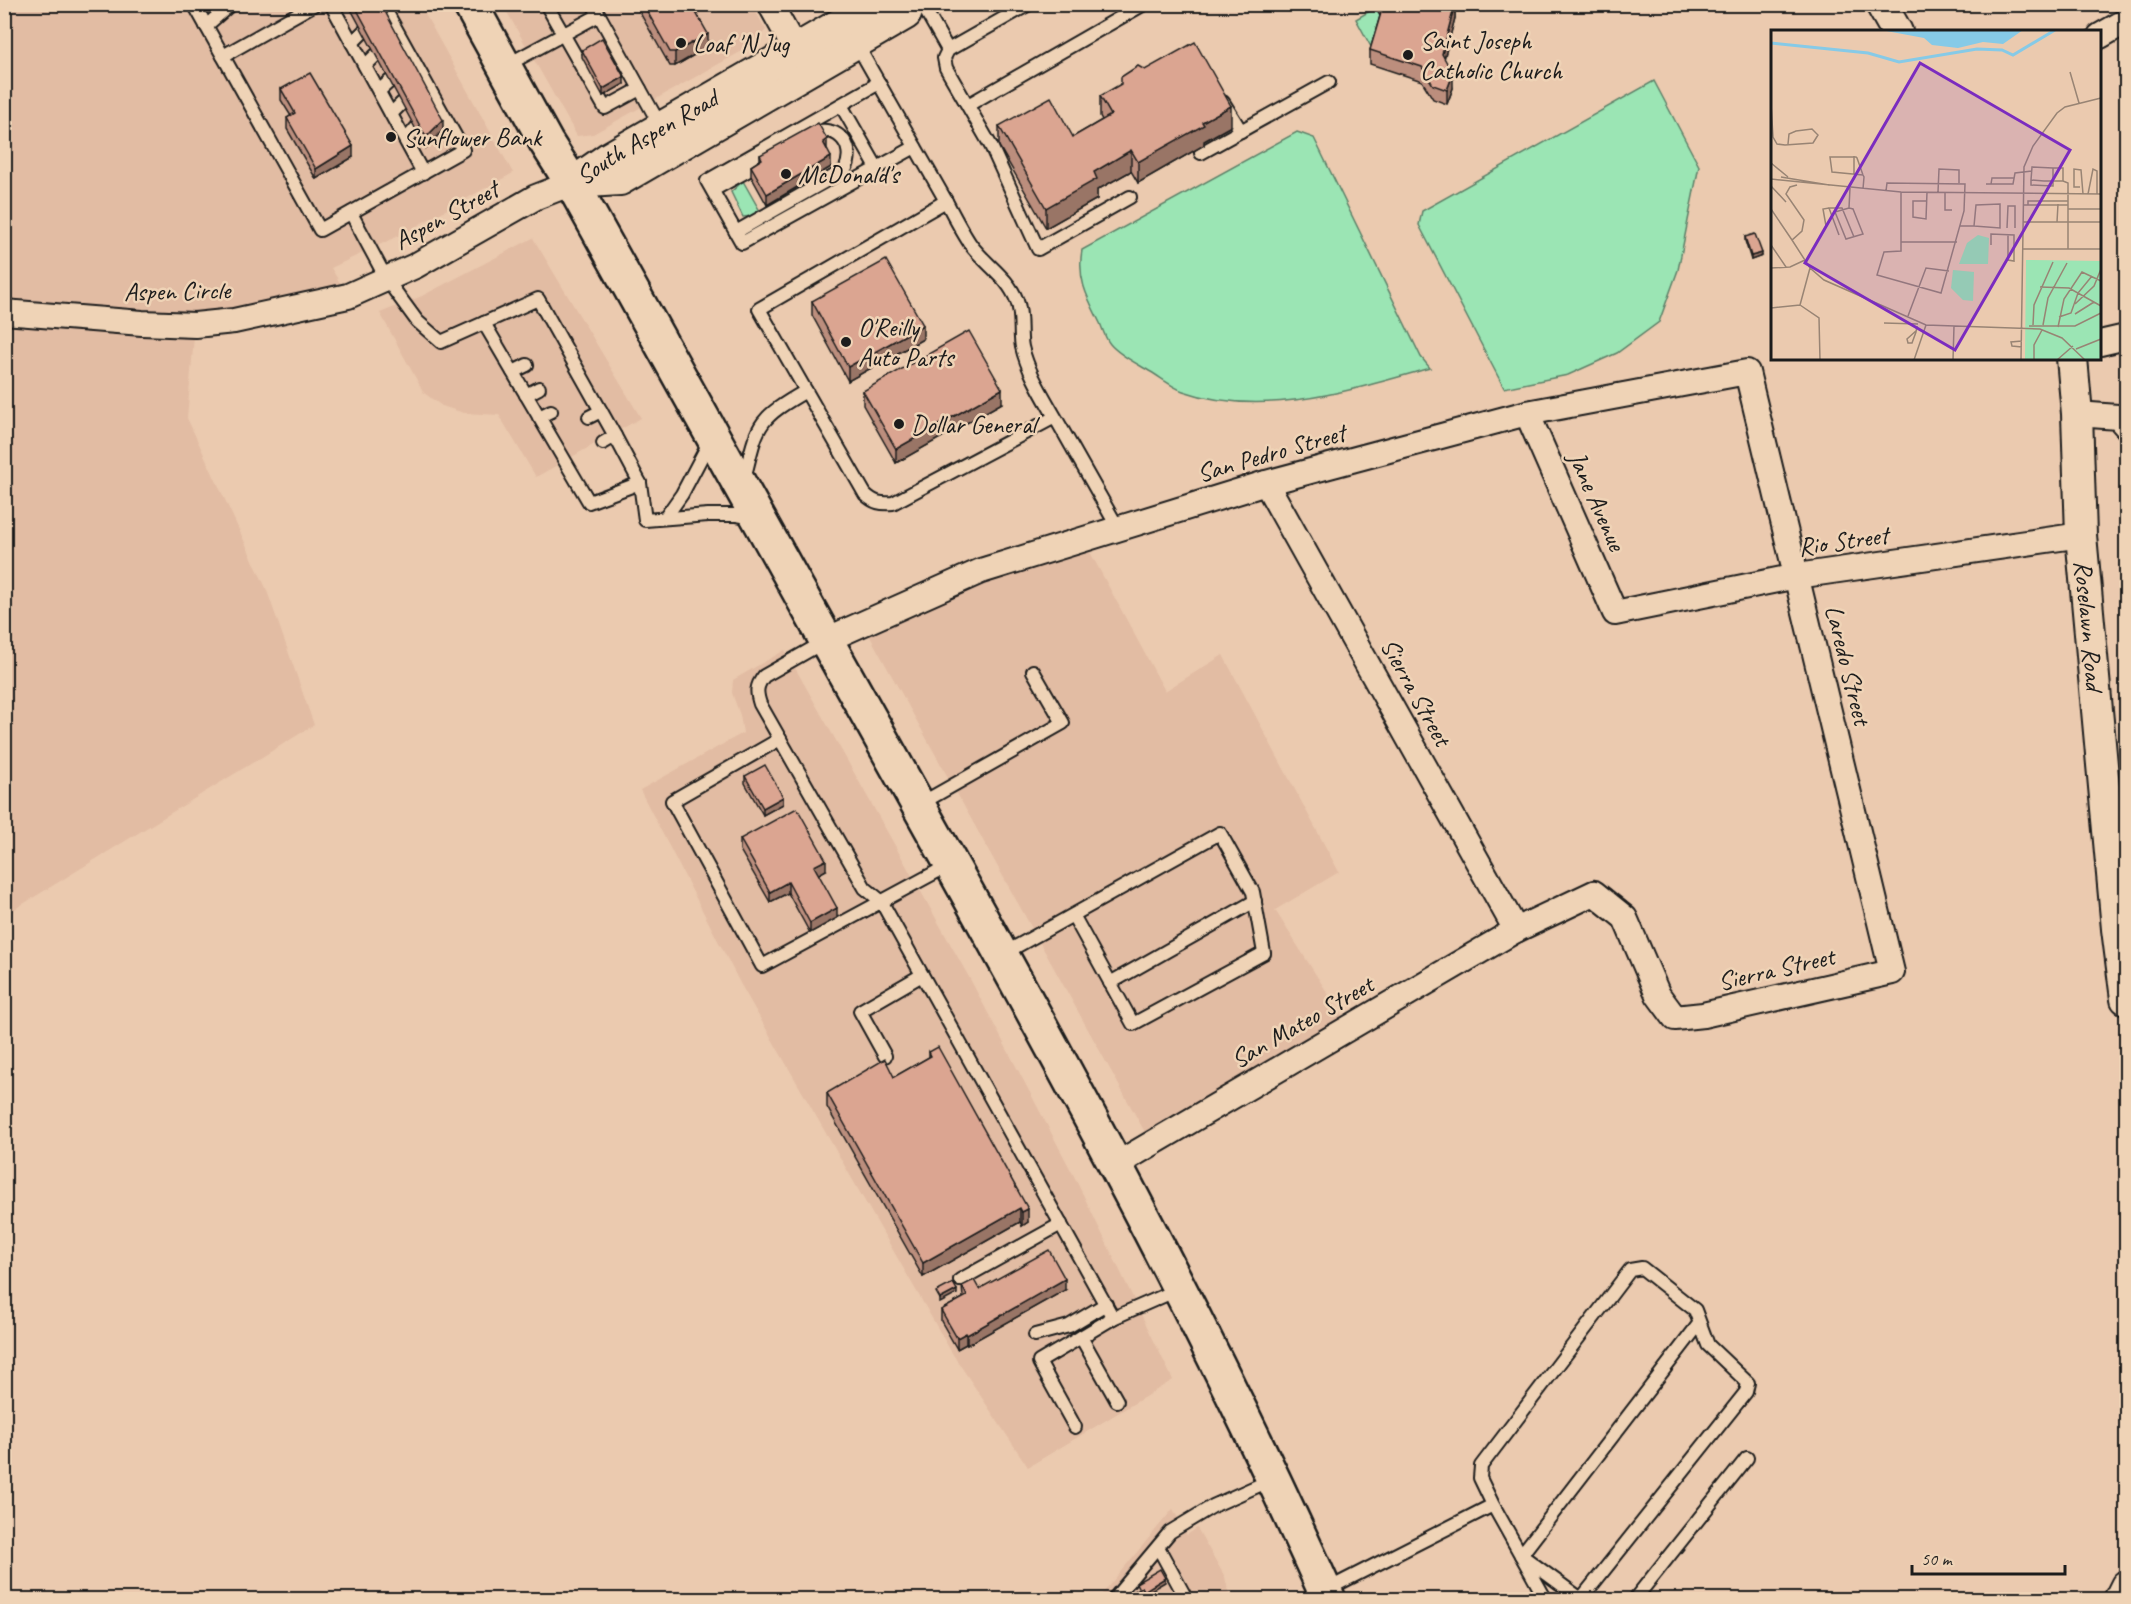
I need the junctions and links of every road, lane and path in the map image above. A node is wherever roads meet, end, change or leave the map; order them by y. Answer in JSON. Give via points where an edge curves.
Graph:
{"nodes":[{"id":1,"x":194,"y":4,"type":"edge"},
{"id":2,"x":231,"y":4,"type":"edge"},
{"id":3,"x":315,"y":4,"type":"edge"},
{"id":4,"x":331,"y":4,"type":"edge"},
{"id":5,"x":470,"y":4,"type":"edge"},
{"id":6,"x":546,"y":4,"type":"edge"},
{"id":7,"x":770,"y":4,"type":"edge"},
{"id":8,"x":874,"y":4,"type":"edge"},
{"id":9,"x":910,"y":4,"type":"edge"},
{"id":10,"x":922,"y":4,"type":"edge"},
{"id":11,"x":1029,"y":4,"type":"edge"},
{"id":12,"x":1144,"y":4,"type":"edge"},
{"id":13,"x":1881,"y":4,"type":"edge"},
{"id":14,"x":383,"y":10,"type":"edge"},
{"id":15,"x":596,"y":10,"type":"edge"},
{"id":16,"x":2127,"y":21,"type":"edge"},
{"id":17,"x":206,"y":26,"type":"junction"},
{"id":18,"x":1896,"y":30,"type":"edge"},
{"id":19,"x":363,"y":32,"type":"edge"},
{"id":20,"x":850,"y":32,"type":"junction"},
{"id":21,"x":563,"y":34,"type":"junction"},
{"id":22,"x":2101,"y":35,"type":"edge"},
{"id":23,"x":352,"y":43,"type":"junction"},
{"id":24,"x":795,"y":49,"type":"junction"},
{"id":25,"x":948,"y":50,"type":"junction"},
{"id":26,"x":376,"y":55,"type":"edge"},
{"id":27,"x":223,"y":56,"type":"junction"},
{"id":28,"x":365,"y":66,"type":"junction"},
{"id":29,"x":504,"y":66,"type":"junction"},
{"id":30,"x":390,"y":81,"type":"edge"},
{"id":31,"x":1329,"y":82,"type":"dead end"},
{"id":32,"x":879,"y":83,"type":"junction"},
{"id":33,"x":640,"y":89,"type":"junction"},
{"id":34,"x":379,"y":91,"type":"junction"},
{"id":35,"x":1218,"y":93,"type":"edge"},
{"id":36,"x":402,"y":103,"type":"edge"},
{"id":37,"x":841,"y":105,"type":"junction"},
{"id":38,"x":968,"y":105,"type":"junction"},
{"id":39,"x":391,"y":114,"type":"junction"},
{"id":40,"x":661,"y":127,"type":"junction"},
{"id":41,"x":416,"y":128,"type":"edge"},
{"id":42,"x":1240,"y":131,"type":"junction"},
{"id":43,"x":406,"y":140,"type":"junction"},
{"id":44,"x":915,"y":147,"type":"junction"},
{"id":45,"x":1201,"y":153,"type":"edge"},
{"id":46,"x":877,"y":168,"type":"junction"},
{"id":47,"x":423,"y":173,"type":"junction"},
{"id":48,"x":572,"y":183,"type":"junction"},
{"id":49,"x":713,"y":190,"type":"junction"},
{"id":50,"x":1130,"y":197,"type":"dead end"},
{"id":51,"x":946,"y":201,"type":"junction"},
{"id":52,"x":351,"y":213,"type":"junction"},
{"id":53,"x":736,"y":232,"type":"junction"},
{"id":54,"x":387,"y":280,"type":"junction"},
{"id":55,"x":348,"y":296,"type":"joint"},
{"id":56,"x":4,"y":312,"type":"edge"},
{"id":57,"x":484,"y":323,"type":"junction"},
{"id":58,"x":2127,"y":337,"type":"edge"},
{"id":59,"x":2101,"y":343,"type":"edge"},
{"id":60,"x":2072,"y":360,"type":"edge"},
{"id":61,"x":527,"y":365,"type":"dead end"},
{"id":62,"x":576,"y":367,"type":"junction"},
{"id":63,"x":513,"y":372,"type":"junction"},
{"id":64,"x":1747,"y":372,"type":"joint"},
{"id":65,"x":564,"y":374,"type":"dead end"},
{"id":66,"x":539,"y":388,"type":"dead end"},
{"id":67,"x":590,"y":390,"type":"junction"},
{"id":68,"x":806,"y":391,"type":"junction"},
{"id":69,"x":526,"y":395,"type":"junction"},
{"id":70,"x":577,"y":397,"type":"dead end"},
{"id":71,"x":551,"y":411,"type":"dead end"},
{"id":72,"x":601,"y":411,"type":"junction"},
{"id":73,"x":1527,"y":413,"type":"junction"},
{"id":74,"x":2077,"y":414,"type":"junction"},
{"id":75,"x":539,"y":417,"type":"junction"},
{"id":76,"x":589,"y":417,"type":"dead end"},
{"id":77,"x":1055,"y":417,"type":"junction"},
{"id":78,"x":2124,"y":418,"type":"edge"},
{"id":79,"x":615,"y":436,"type":"junction"},
{"id":80,"x":712,"y":436,"type":"junction"},
{"id":81,"x":603,"y":443,"type":"dead end"},
{"id":82,"x":577,"y":457,"type":"dead end"},
{"id":83,"x":566,"y":463,"type":"junction"},
{"id":84,"x":639,"y":483,"type":"junction"},
{"id":85,"x":1266,"y":483,"type":"junction"},
{"id":86,"x":741,"y":489,"type":"junction"},
{"id":87,"x":664,"y":518,"type":"junction"},
{"id":88,"x":758,"y":519,"type":"junction"},
{"id":89,"x":1118,"y":528,"type":"junction"},
{"id":90,"x":2081,"y":535,"type":"junction"},
{"id":91,"x":1797,"y":576,"type":"junction"},
{"id":92,"x":1615,"y":613,"type":"joint"},
{"id":93,"x":826,"y":640,"type":"junction"},
{"id":94,"x":1033,"y":671,"type":"dead end"},
{"id":95,"x":780,"y":739,"type":"junction"},
{"id":96,"x":919,"y":805,"type":"junction"},
{"id":97,"x":951,"y":863,"type":"junction"},
{"id":98,"x":881,"y":901,"type":"junction"},
{"id":99,"x":1255,"y":901,"type":"junction"},
{"id":100,"x":1073,"y":915,"type":"junction"},
{"id":101,"x":1624,"y":918,"type":"joint"},
{"id":102,"x":1516,"y":930,"type":"junction"},
{"id":103,"x":1002,"y":955,"type":"junction"},
{"id":104,"x":1892,"y":972,"type":"joint"},
{"id":105,"x":922,"y":975,"type":"junction"},
{"id":106,"x":1110,"y":983,"type":"junction"},
{"id":107,"x":2127,"y":999,"type":"edge"},
{"id":108,"x":885,"y":1056,"type":"dead end"},
{"id":109,"x":1117,"y":1164,"type":"junction"},
{"id":110,"x":1061,"y":1224,"type":"junction"},
{"id":111,"x":960,"y":1280,"type":"dead end"},
{"id":112,"x":1181,"y":1288,"type":"junction"},
{"id":113,"x":1106,"y":1304,"type":"junction"},
{"id":114,"x":1113,"y":1318,"type":"junction"},
{"id":115,"x":1699,"y":1324,"type":"junction"},
{"id":116,"x":1035,"y":1335,"type":"dead end"},
{"id":117,"x":1081,"y":1337,"type":"junction"},
{"id":118,"x":1117,"y":1401,"type":"dead end"},
{"id":119,"x":1075,"y":1426,"type":"dead end"},
{"id":120,"x":1747,"y":1458,"type":"dead end"},
{"id":121,"x":1274,"y":1478,"type":"junction"},
{"id":122,"x":1493,"y":1505,"type":"junction"},
{"id":123,"x":1158,"y":1546,"type":"junction"},
{"id":124,"x":1521,"y":1555,"type":"junction"},
{"id":125,"x":2127,"y":1586,"type":"edge"},
{"id":126,"x":1327,"y":1595,"type":"edge"},
{"id":127,"x":1113,"y":1599,"type":"edge"},
{"id":128,"x":1187,"y":1599,"type":"edge"},
{"id":129,"x":1546,"y":1599,"type":"edge"},
{"id":130,"x":1634,"y":1599,"type":"edge"},
{"id":131,"x":2119,"y":1599,"type":"edge"}],
"edges":[{"from":1,"to":17,"type":"lane"},
{"from":2,"to":17,"type":"lane"},
{"from":3,"to":27,"type":"lane"},
{"from":4,"to":23,"type":"lane"},
{"from":5,"to":29,"type":"main road"},
{"from":6,"to":21,"type":"lane"},
{"from":7,"to":24,"type":"street"},
{"from":8,"to":20,"type":"street","name":"South Aspen Road"},
{"from":9,"to":20,"type":"street","name":"South Aspen Road","via":[[906,14]]},
{"from":10,"to":25,"type":"lane"},
{"from":11,"to":25,"type":"lane"},
{"from":12,"to":38,"type":"lane"},
{"from":13,"to":18,"type":"street"},
{"from":14,"to":47,"type":"lane","via":[[434,106],[463,150]]},
{"from":15,"to":21,"type":"lane"},
{"from":15,"to":33,"type":"lane"},
{"from":16,"to":22,"type":"street"},
{"from":17,"to":27,"type":"lane"},
{"from":19,"to":23,"type":"lane"},
{"from":20,"to":24,"type":"street","name":"South Aspen Road"},
{"from":20,"to":32,"type":"lane"},
{"from":20,"to":48,"type":"street","name":"South Aspen Road","via":[[620,180]]},
{"from":21,"to":29,"type":"lane"},
{"from":21,"to":33,"type":"lane","via":[[605,108]]},
{"from":23,"to":28,"type":"lane"},
{"from":24,"to":40,"type":"street","name":"South Aspen Road"},
{"from":25,"to":38,"type":"lane","via":[[944,58],[946,68]]},
{"from":26,"to":28,"type":"lane"},
{"from":27,"to":52,"type":"lane","via":[[320,230]]},
{"from":28,"to":34,"type":"lane"},
{"from":29,"to":48,"type":"main road"},
{"from":30,"to":34,"type":"lane"},
{"from":31,"to":42,"type":"lane"},
{"from":32,"to":37,"type":"lane"},
{"from":32,"to":44,"type":"lane"},
{"from":33,"to":40,"type":"lane"},
{"from":34,"to":39,"type":"lane"},
{"from":35,"to":42,"type":"lane"},
{"from":36,"to":39,"type":"lane"},
{"from":37,"to":46,"type":"lane"},
{"from":37,"to":49,"type":"lane","via":[[707,181]]},
{"from":38,"to":50,"type":"lane","via":[[1038,249]]},
{"from":39,"to":43,"type":"lane"},
{"from":40,"to":48,"type":"street","name":"South Aspen Road"},
{"from":41,"to":43,"type":"lane"},
{"from":42,"to":45,"type":"lane"},
{"from":43,"to":47,"type":"lane"},
{"from":44,"to":46,"type":"lane"},
{"from":44,"to":51,"type":"lane"},
{"from":46,"to":53,"type":"lane","via":[[742,243]]},
{"from":47,"to":52,"type":"lane"},
{"from":48,"to":54,"type":"street","name":"Aspen Street","via":[[536,196]]},
{"from":48,"to":80,"type":"main road"},
{"from":49,"to":53,"type":"lane"},
{"from":49,"to":53,"type":"lane","via":[[817,131],[832,131],[846,144],[849,162],[845,170]]},
{"from":51,"to":68,"type":"lane","via":[[759,309]]},
{"from":51,"to":77,"type":"lane","via":[[971,245],[1004,277],[1018,302],[1021,343],[1028,368]]},
{"from":52,"to":54,"type":"lane"},
{"from":54,"to":55,"type":"street","name":"Aspen Street"},
{"from":54,"to":57,"type":"lane","via":[[417,321],[441,342]]},
{"from":55,"to":56,"type":"street","name":"Aspen Circle","via":[[234,321],[195,325]]},
{"from":57,"to":62,"type":"lane","via":[[538,299],[559,350]]},
{"from":57,"to":63,"type":"lane"},
{"from":58,"to":59,"type":"street"},
{"from":60,"to":74,"type":"street","name":"Roselawn Road"},
{"from":61,"to":63,"type":"lane"},
{"from":62,"to":65,"type":"lane"},
{"from":62,"to":67,"type":"lane"},
{"from":63,"to":69,"type":"lane"},
{"from":64,"to":73,"type":"street","name":"San Pedro Street"},
{"from":64,"to":91,"type":"street","name":"Laredo Street"},
{"from":66,"to":69,"type":"lane"},
{"from":67,"to":70,"type":"lane"},
{"from":67,"to":72,"type":"lane"},
{"from":68,"to":77,"type":"lane","via":[[865,494],[882,504],[893,503]]},
{"from":68,"to":86,"type":"lane","via":[[765,418],[756,432]]},
{"from":69,"to":75,"type":"lane"},
{"from":71,"to":75,"type":"lane"},
{"from":72,"to":76,"type":"lane"},
{"from":72,"to":79,"type":"lane"},
{"from":73,"to":85,"type":"street","name":"San Pedro Street"},
{"from":73,"to":92,"type":"street","name":"Jane Avenue"},
{"from":74,"to":78,"type":"street"},
{"from":74,"to":90,"type":"street","name":"Roselawn Road"},
{"from":75,"to":83,"type":"lane","via":[[556,433]]},
{"from":77,"to":89,"type":"lane"},
{"from":79,"to":81,"type":"lane"},
{"from":79,"to":84,"type":"lane"},
{"from":80,"to":86,"type":"main road"},
{"from":80,"to":87,"type":"lane","via":[[687,485]]},
{"from":82,"to":83,"type":"lane"},
{"from":83,"to":84,"type":"lane","via":[[589,502]]},
{"from":84,"to":87,"type":"lane","via":[[645,520]]},
{"from":85,"to":89,"type":"street","name":"San Pedro Street"},
{"from":85,"to":102,"type":"street","name":"Sierra Street"},
{"from":86,"to":88,"type":"main road"},
{"from":87,"to":88,"type":"lane","via":[[737,515]]},
{"from":88,"to":93,"type":"main road"},
{"from":89,"to":93,"type":"street","name":"San Pedro Street","via":[[981,571]]},
{"from":90,"to":91,"type":"street","name":"Rio Street"},
{"from":90,"to":107,"type":"street","name":"Roselawn Road","via":[[2117,929]]},
{"from":91,"to":92,"type":"street","name":"Rio Street"},
{"from":91,"to":104,"type":"street","name":"Laredo Street"},
{"from":93,"to":95,"type":"lane","via":[[757,684],[760,704]]},
{"from":93,"to":96,"type":"main road"},
{"from":94,"to":96,"type":"lane","via":[[1063,723]]},
{"from":95,"to":98,"type":"lane","via":[[865,888]]},
{"from":95,"to":98,"type":"lane","via":[[672,801],[762,966]]},
{"from":96,"to":97,"type":"main road"},
{"from":97,"to":98,"type":"lane"},
{"from":97,"to":103,"type":"main road"},
{"from":98,"to":105,"type":"lane"},
{"from":99,"to":100,"type":"lane","via":[[1220,833]]},
{"from":99,"to":106,"type":"lane"},
{"from":99,"to":106,"type":"lane","via":[[1264,952],[1133,1024]]},
{"from":100,"to":103,"type":"lane"},
{"from":100,"to":106,"type":"lane"},
{"from":101,"to":102,"type":"street","name":"San Mateo Street","via":[[1594,893]]},
{"from":101,"to":104,"type":"street","name":"Sierra Street","via":[[1658,994],[1675,1018]]},
{"from":102,"to":109,"type":"street","name":"San Mateo Street"},
{"from":103,"to":109,"type":"main road"},
{"from":105,"to":108,"type":"lane","via":[[860,1011]]},
{"from":105,"to":110,"type":"lane"},
{"from":109,"to":112,"type":"main road"},
{"from":110,"to":111,"type":"lane"},
{"from":110,"to":113,"type":"lane"},
{"from":112,"to":114,"type":"lane"},
{"from":112,"to":121,"type":"main road"},
{"from":113,"to":114,"type":"lane"},
{"from":113,"to":116,"type":"lane","via":[[1069,1326]]},
{"from":114,"to":117,"type":"lane"},
{"from":115,"to":122,"type":"lane","via":[[1695,1310],[1642,1268],[1630,1270],[1480,1466],[1480,1478]]},
{"from":115,"to":124,"type":"lane"},
{"from":115,"to":124,"type":"lane","via":[[1708,1345],[1748,1383],[1746,1392],[1581,1599]]},
{"from":117,"to":118,"type":"lane"},
{"from":117,"to":119,"type":"lane","via":[[1039,1362]]},
{"from":120,"to":130,"type":"lane"},
{"from":121,"to":123,"type":"lane","via":[[1213,1506],[1170,1532]]},
{"from":121,"to":126,"type":"main road"},
{"from":122,"to":124,"type":"lane"},
{"from":122,"to":126,"type":"lane"},
{"from":123,"to":127,"type":"lane"},
{"from":123,"to":128,"type":"lane"},
{"from":124,"to":129,"type":"lane"},
{"from":125,"to":131,"type":"street"}]}
